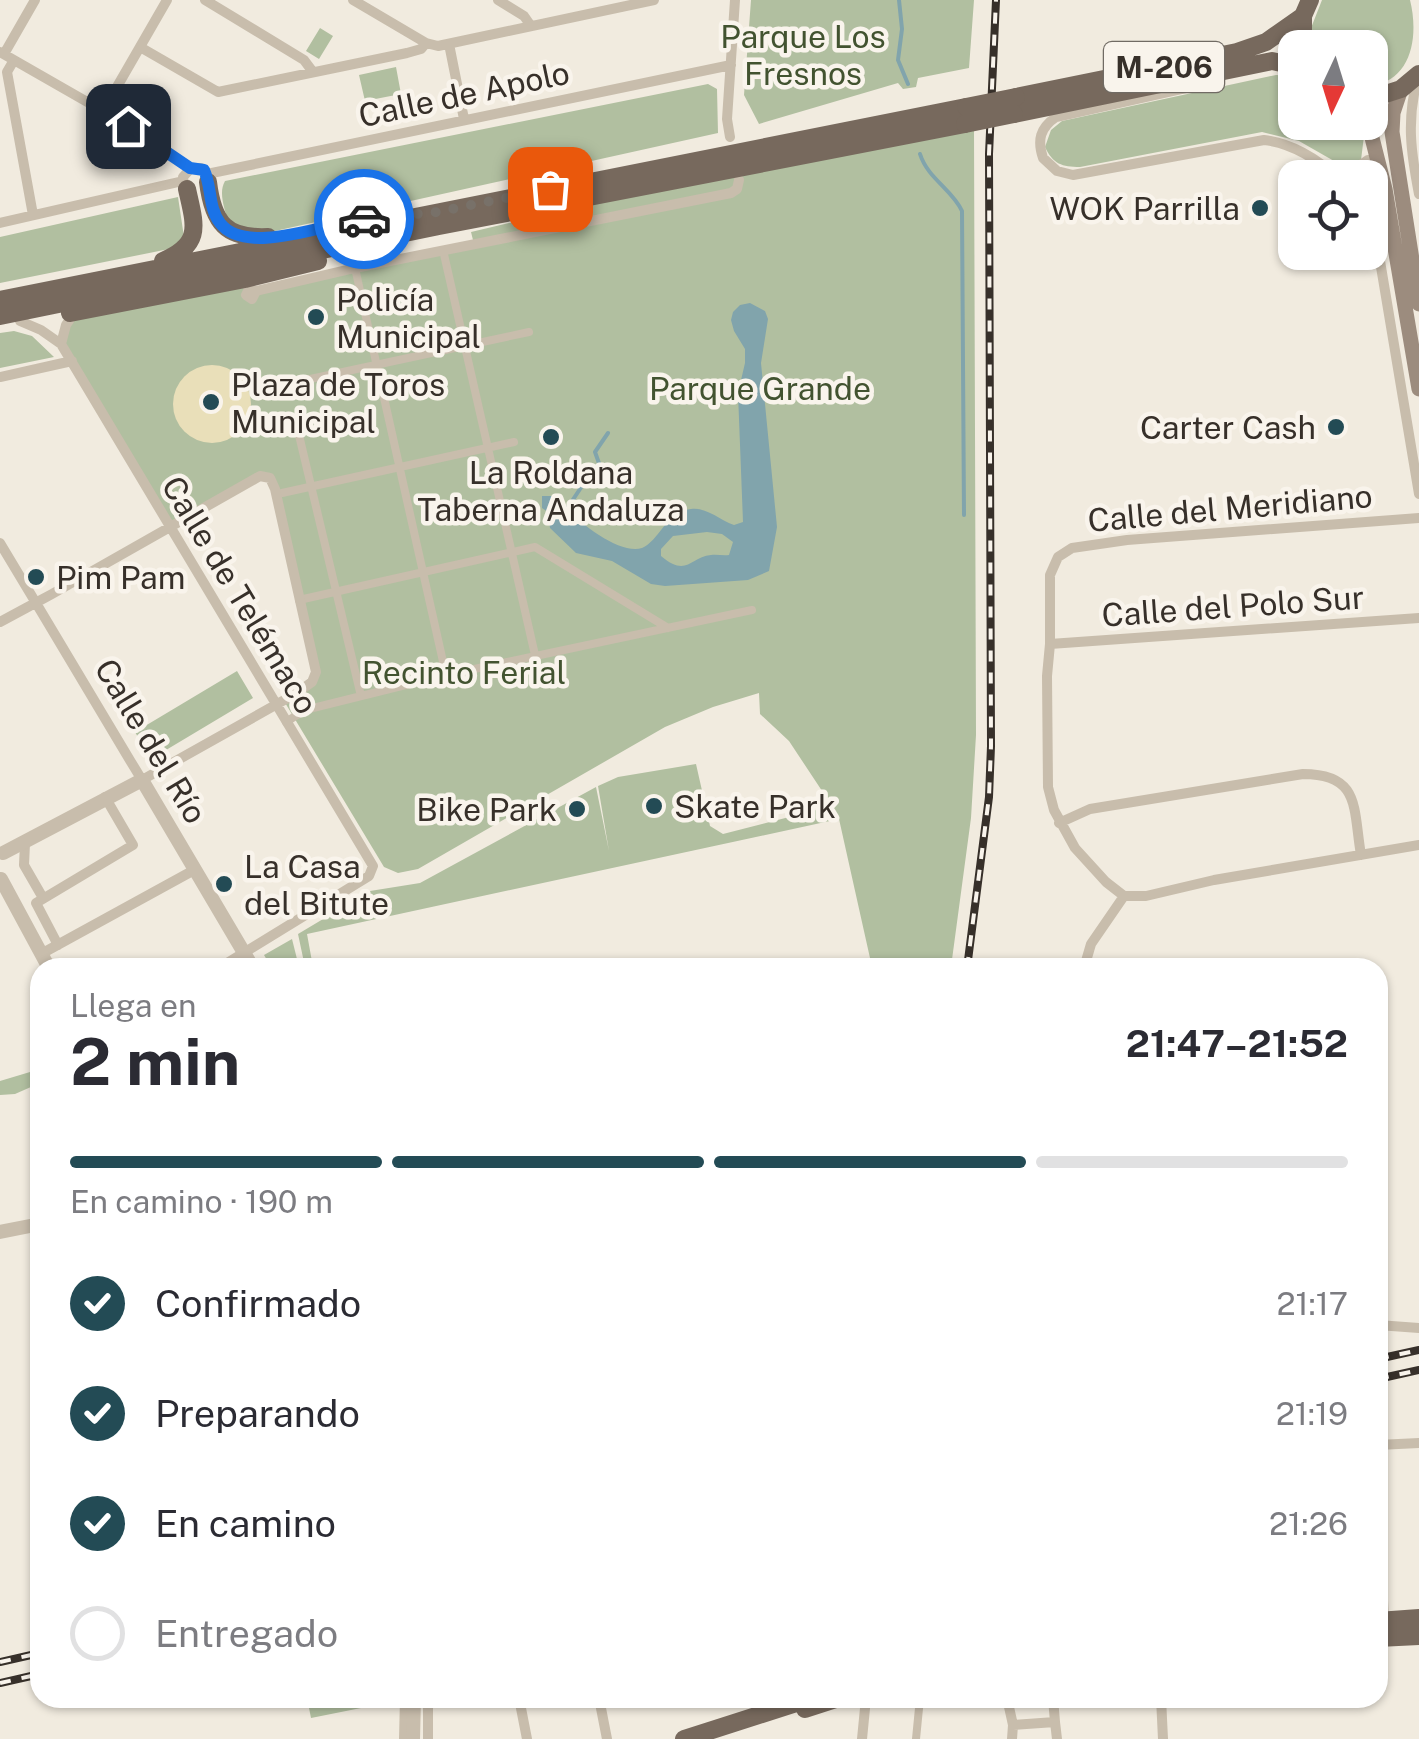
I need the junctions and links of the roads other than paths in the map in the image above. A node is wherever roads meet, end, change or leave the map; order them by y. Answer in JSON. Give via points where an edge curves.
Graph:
{"nodes":[{"id":1,"x":36,"y":0,"type":"edge"},
{"id":2,"x":168,"y":0,"type":"edge"},
{"id":3,"x":205,"y":0,"type":"edge"},
{"id":4,"x":353,"y":0,"type":"edge"},
{"id":5,"x":498,"y":0,"type":"edge"},
{"id":6,"x":654,"y":0,"type":"edge"},
{"id":7,"x":735,"y":0,"type":"edge"},
{"id":8,"x":639,"y":3,"type":"edge"},
{"id":9,"x":1306,"y":8,"type":"edge"},
{"id":10,"x":531,"y":26,"type":"junction"},
{"id":11,"x":426,"y":43,"type":"junction"},
{"id":12,"x":449,"y":44,"type":"junction"},
{"id":13,"x":140,"y":47,"type":"junction"},
{"id":14,"x":6,"y":55,"type":"edge"},
{"id":15,"x":1272,"y":61,"type":"junction"},
{"id":16,"x":1278,"y":62,"type":"edge"},
{"id":17,"x":731,"y":65,"type":"junction"},
{"id":18,"x":313,"y":72,"type":"junction"},
{"id":19,"x":1419,"y":74,"type":"edge"},
{"id":20,"x":1401,"y":90,"type":"junction"},
{"id":21,"x":1388,"y":93,"type":"edge"},
{"id":22,"x":1015,"y":106,"type":"junction"},
{"id":23,"x":103,"y":111,"type":"junction"},
{"id":24,"x":464,"y":119,"type":"junction"},
{"id":25,"x":730,"y":136,"type":"dead end"},
{"id":26,"x":1369,"y":140,"type":"edge"},
{"id":27,"x":1372,"y":140,"type":"edge"},
{"id":28,"x":1314,"y":160,"type":"edge"},
{"id":29,"x":1368,"y":160,"type":"edge"},
{"id":30,"x":190,"y":168,"type":"junction"},
{"id":31,"x":207,"y":178,"type":"junction"},
{"id":32,"x":738,"y":180,"type":"dead end"},
{"id":33,"x":185,"y":185,"type":"junction"},
{"id":34,"x":1419,"y":194,"type":"edge"},
{"id":35,"x":33,"y":216,"type":"junction"},
{"id":36,"x":438,"y":219,"type":"junction"},
{"id":37,"x":0,"y":223,"type":"edge"},
{"id":38,"x":443,"y":250,"type":"junction"},
{"id":39,"x":355,"y":268,"type":"junction"},
{"id":40,"x":1381,"y":270,"type":"edge"},
{"id":41,"x":140,"y":272,"type":"junction"},
{"id":42,"x":250,"y":286,"type":"junction"},
{"id":43,"x":0,"y":300,"type":"edge"},
{"id":44,"x":1419,"y":304,"type":"edge"},
{"id":45,"x":74,"y":312,"type":"junction"},
{"id":46,"x":0,"y":319,"type":"edge"},
{"id":47,"x":20,"y":321,"type":"junction"},
{"id":48,"x":528,"y":332,"type":"dead end"},
{"id":49,"x":62,"y":344,"type":"junction"},
{"id":50,"x":464,"y":346,"type":"junction"},
{"id":51,"x":72,"y":361,"type":"junction"},
{"id":52,"x":376,"y":365,"type":"junction"},
{"id":53,"x":0,"y":378,"type":"edge"},
{"id":54,"x":287,"y":384,"type":"dead end"},
{"id":55,"x":1419,"y":389,"type":"edge"},
{"id":56,"x":288,"y":422,"type":"dead end"},
{"id":57,"x":514,"y":442,"type":"dead end"},
{"id":58,"x":488,"y":448,"type":"junction"},
{"id":59,"x":399,"y":467,"type":"junction"},
{"id":60,"x":311,"y":487,"type":"junction"},
{"id":61,"x":282,"y":493,"type":"dead end"},
{"id":62,"x":1419,"y":494,"type":"edge"},
{"id":63,"x":1419,"y":518,"type":"edge"},
{"id":64,"x":170,"y":527,"type":"junction"},
{"id":65,"x":0,"y":543,"type":"edge"},
{"id":66,"x":512,"y":552,"type":"junction"},
{"id":67,"x":423,"y":572,"type":"junction"},
{"id":68,"x":336,"y":592,"type":"junction"},
{"id":69,"x":299,"y":600,"type":"junction"},
{"id":70,"x":36,"y":602,"type":"junction"},
{"id":71,"x":752,"y":610,"type":"dead end"},
{"id":72,"x":1419,"y":618,"type":"edge"},
{"id":73,"x":0,"y":622,"type":"edge"},
{"id":74,"x":668,"y":628,"type":"junction"},
{"id":75,"x":1050,"y":644,"type":"junction"},
{"id":76,"x":535,"y":656,"type":"junction"},
{"id":77,"x":446,"y":675,"type":"junction"},
{"id":78,"x":360,"y":696,"type":"junction"},
{"id":79,"x":276,"y":705,"type":"junction"},
{"id":80,"x":286,"y":722,"type":"junction"},
{"id":81,"x":142,"y":780,"type":"junction"},
{"id":82,"x":105,"y":797,"type":"junction"},
{"id":83,"x":1059,"y":823,"type":"junction"},
{"id":84,"x":25,"y":843,"type":"junction"},
{"id":85,"x":1419,"y":845,"type":"edge"},
{"id":86,"x":2,"y":852,"type":"edge"},
{"id":87,"x":1361,"y":855,"type":"junction"},
{"id":88,"x":196,"y":868,"type":"junction"},
{"id":89,"x":0,"y":879,"type":"edge"},
{"id":90,"x":1124,"y":896,"type":"junction"},
{"id":91,"x":43,"y":898,"type":"junction"},
{"id":92,"x":58,"y":944,"type":"junction"},
{"id":93,"x":245,"y":953,"type":"junction"},
{"id":94,"x":44,"y":958,"type":"edge"},
{"id":95,"x":48,"y":958,"type":"edge"},
{"id":96,"x":236,"y":958,"type":"edge"},
{"id":97,"x":248,"y":958,"type":"edge"},
{"id":98,"x":1087,"y":958,"type":"edge"},
{"id":99,"x":30,"y":1226,"type":"edge"},
{"id":100,"x":0,"y":1232,"type":"edge"},
{"id":101,"x":1388,"y":1326,"type":"edge"},
{"id":102,"x":1419,"y":1328,"type":"edge"},
{"id":103,"x":1419,"y":1442,"type":"edge"},
{"id":104,"x":1388,"y":1444,"type":"edge"},
{"id":105,"x":1419,"y":1618,"type":"edge"},
{"id":106,"x":1388,"y":1624,"type":"edge"},
{"id":107,"x":1388,"y":1628,"type":"edge"},
{"id":108,"x":1419,"y":1636,"type":"edge"},
{"id":109,"x":405,"y":1708,"type":"edge"},
{"id":110,"x":416,"y":1708,"type":"edge"},
{"id":111,"x":419,"y":1708,"type":"edge"},
{"id":112,"x":427,"y":1708,"type":"edge"},
{"id":113,"x":522,"y":1708,"type":"edge"},
{"id":114,"x":601,"y":1708,"type":"edge"},
{"id":115,"x":781,"y":1708,"type":"edge"},
{"id":116,"x":808,"y":1708,"type":"edge"},
{"id":117,"x":865,"y":1708,"type":"edge"},
{"id":118,"x":919,"y":1708,"type":"edge"},
{"id":119,"x":1010,"y":1708,"type":"edge"},
{"id":120,"x":1054,"y":1708,"type":"edge"},
{"id":121,"x":1161,"y":1708,"type":"edge"},
{"id":122,"x":1055,"y":1722,"type":"junction"},
{"id":123,"x":1014,"y":1725,"type":"junction"},
{"id":124,"x":404,"y":1739,"type":"edge"},
{"id":125,"x":412,"y":1739,"type":"edge"},
{"id":126,"x":424,"y":1739,"type":"edge"},
{"id":127,"x":527,"y":1739,"type":"edge"},
{"id":128,"x":607,"y":1739,"type":"edge"},
{"id":129,"x":684,"y":1739,"type":"edge"},
{"id":130,"x":714,"y":1739,"type":"edge"},
{"id":131,"x":862,"y":1739,"type":"edge"},
{"id":132,"x":916,"y":1739,"type":"edge"},
{"id":133,"x":1012,"y":1739,"type":"edge"},
{"id":134,"x":1057,"y":1739,"type":"edge"},
{"id":135,"x":1163,"y":1739,"type":"edge"}],
"edges":[{"from":1,"to":14,"type":"street"},
{"from":2,"to":13,"type":"street"},
{"from":3,"to":18,"type":"street"},
{"from":4,"to":11,"type":"street"},
{"from":5,"to":10,"type":"street"},
{"from":6,"to":8,"type":"street"},
{"from":7,"to":17,"type":"street"},
{"from":8,"to":10,"type":"street"},
{"from":9,"to":22,"type":"main road","number":"M-206","via":[[1266,42],[1237,52]]},
{"from":10,"to":12,"type":"street"},
{"from":11,"to":12,"type":"street"},
{"from":11,"to":18,"type":"street"},
{"from":12,"to":24,"type":"street"},
{"from":13,"to":18,"type":"street","via":[[218,92]]},
{"from":13,"to":23,"type":"street"},
{"from":14,"to":23,"type":"street"},
{"from":14,"to":35,"type":"street"},
{"from":15,"to":16,"type":"main road","number":"M-206"},
{"from":15,"to":22,"type":"main road","number":"M-206"},
{"from":15,"to":28,"type":"street","via":[[1220,80],[1056,117],[1044,126],[1039,147],[1047,166],[1072,175],[1264,140]]},
{"from":17,"to":24,"type":"street","name":"Calle de Apolo"},
{"from":17,"to":25,"type":"street"},
{"from":19,"to":20,"type":"main road"},
{"from":19,"to":34,"type":"street","via":[[1409,141]]},
{"from":20,"to":21,"type":"main road"},
{"from":20,"to":44,"type":"main road","via":[[1392,132]]},
{"from":22,"to":36,"type":"main road","number":"M-206","bridge":true},
{"from":23,"to":30,"type":"street"},
{"from":24,"to":31,"type":"street","name":"Calle de Apolo"},
{"from":26,"to":29,"type":"street"},
{"from":27,"to":55,"type":"main road"},
{"from":30,"to":31,"type":"street","via":[[200,168]]},
{"from":30,"to":33,"type":"street"},
{"from":31,"to":33,"type":"street","via":[[200,191]]},
{"from":31,"to":36,"type":"main road","via":[[222,226],[249,238],[351,221]]},
{"from":32,"to":38,"type":"street","via":[[731,193]]},
{"from":33,"to":35,"type":"street"},
{"from":33,"to":41,"type":"main road","via":[[194,231],[190,245]]},
{"from":35,"to":37,"type":"street"},
{"from":36,"to":41,"type":"main road","number":"M-206"},
{"from":36,"to":42,"type":"main road"},
{"from":36,"to":46,"type":"main road","number":"M-206"},
{"from":38,"to":39,"type":"street"},
{"from":38,"to":50,"type":"street"},
{"from":39,"to":42,"type":"street"},
{"from":39,"to":52,"type":"street"},
{"from":40,"to":62,"type":"street"},
{"from":41,"to":43,"type":"main road","number":"M-206"},
{"from":42,"to":45,"type":"main road"},
{"from":45,"to":47,"type":"main road"},
{"from":45,"to":49,"type":"street"},
{"from":46,"to":47,"type":"main road"},
{"from":47,"to":49,"type":"street"},
{"from":48,"to":50,"type":"street"},
{"from":49,"to":51,"type":"street","name":"Calle de Telémaco"},
{"from":50,"to":52,"type":"street"},
{"from":50,"to":58,"type":"street"},
{"from":51,"to":53,"type":"street"},
{"from":51,"to":64,"type":"street","name":"Calle de Telémaco"},
{"from":52,"to":54,"type":"street"},
{"from":52,"to":59,"type":"street"},
{"from":56,"to":60,"type":"street","via":[[298,431]]},
{"from":57,"to":58,"type":"street"},
{"from":58,"to":59,"type":"street"},
{"from":58,"to":66,"type":"street"},
{"from":59,"to":60,"type":"street"},
{"from":59,"to":67,"type":"street"},
{"from":60,"to":61,"type":"street"},
{"from":60,"to":68,"type":"street"},
{"from":63,"to":75,"type":"street","name":"Calle del Meridiano","via":[[1072,548],[1050,574]]},
{"from":64,"to":69,"type":"street","via":[[260,476],[270,478]]},
{"from":64,"to":70,"type":"street"},
{"from":64,"to":79,"type":"street","name":"Calle de Telémaco"},
{"from":65,"to":70,"type":"street","name":"Calle del Río"},
{"from":66,"to":67,"type":"street"},
{"from":66,"to":74,"type":"street","via":[[534,547]]},
{"from":66,"to":76,"type":"street"},
{"from":67,"to":68,"type":"street"},
{"from":67,"to":77,"type":"street"},
{"from":68,"to":69,"type":"street"},
{"from":68,"to":78,"type":"street"},
{"from":69,"to":79,"type":"street","via":[[316,672],[312,682]]},
{"from":70,"to":73,"type":"street"},
{"from":70,"to":81,"type":"street","name":"Calle del Río"},
{"from":71,"to":74,"type":"street"},
{"from":72,"to":75,"type":"street","name":"Calle del Polo Sur"},
{"from":74,"to":76,"type":"street"},
{"from":75,"to":83,"type":"street","name":"Calle del Meridiano","via":[[1048,787]]},
{"from":76,"to":77,"type":"street"},
{"from":77,"to":78,"type":"street"},
{"from":78,"to":80,"type":"street","via":[[304,710]]},
{"from":79,"to":80,"type":"street","name":"Calle de Telémaco"},
{"from":79,"to":81,"type":"street"},
{"from":80,"to":93,"type":"street","name":"Calle de Telémaco","via":[[374,870]]},
{"from":81,"to":82,"type":"street"},
{"from":81,"to":88,"type":"street","name":"Calle del Río"},
{"from":82,"to":84,"type":"street"},
{"from":82,"to":91,"type":"street","via":[[133,845]]},
{"from":83,"to":87,"type":"street","via":[[1090,809],[1322,774],[1336,778],[1350,796]]},
{"from":83,"to":90,"type":"street","name":"Calle del Meridiano","via":[[1089,865]]},
{"from":84,"to":86,"type":"street"},
{"from":84,"to":91,"type":"street","via":[[24,865]]},
{"from":85,"to":87,"type":"street"},
{"from":86,"to":89,"type":"street","via":[[9,866]]},
{"from":87,"to":90,"type":"street"},
{"from":88,"to":92,"type":"street"},
{"from":88,"to":93,"type":"street","name":"Calle del Río"},
{"from":89,"to":94,"type":"street"},
{"from":90,"to":98,"type":"street"},
{"from":91,"to":92,"type":"street","via":[[36,903]]},
{"from":92,"to":95,"type":"street"},
{"from":93,"to":96,"type":"street"},
{"from":93,"to":97,"type":"street","name":"Calle del Río"},
{"from":99,"to":100,"type":"street"},
{"from":101,"to":102,"type":"street"},
{"from":103,"to":104,"type":"street"},
{"from":105,"to":106,"type":"main road"},
{"from":107,"to":108,"type":"main road"},
{"from":109,"to":124,"type":"street"},
{"from":110,"to":125,"type":"street"},
{"from":111,"to":126,"type":"street"},
{"from":112,"to":126,"type":"street"},
{"from":113,"to":127,"type":"street"},
{"from":114,"to":128,"type":"street"},
{"from":115,"to":129,"type":"main road"},
{"from":116,"to":130,"type":"main road"},
{"from":117,"to":131,"type":"street"},
{"from":118,"to":132,"type":"street"},
{"from":119,"to":123,"type":"street"},
{"from":120,"to":122,"type":"street"},
{"from":121,"to":135,"type":"street"},
{"from":122,"to":123,"type":"street"},
{"from":122,"to":134,"type":"street"},
{"from":123,"to":133,"type":"street"}]}
